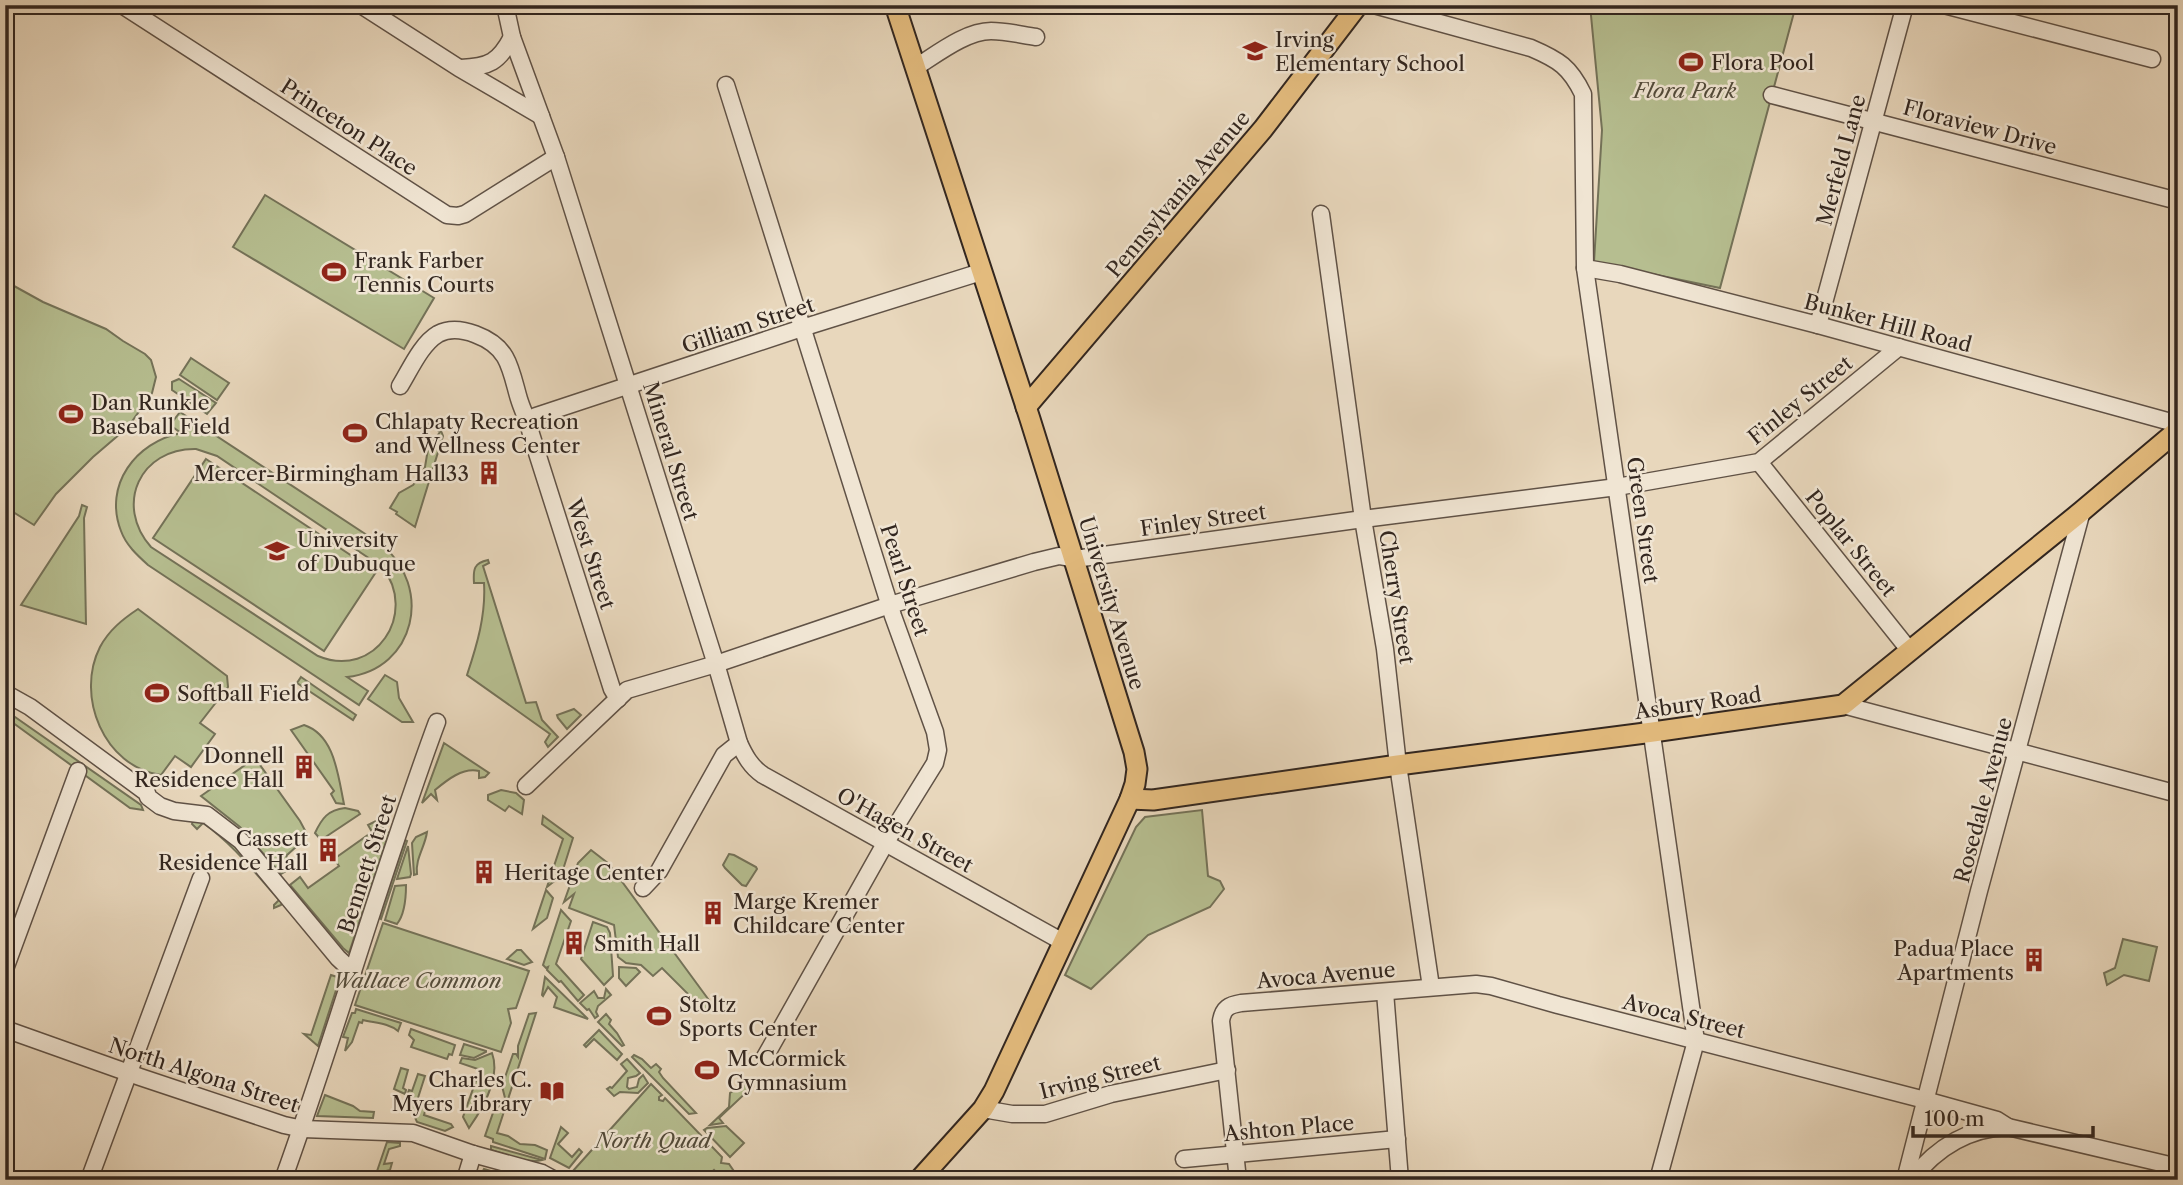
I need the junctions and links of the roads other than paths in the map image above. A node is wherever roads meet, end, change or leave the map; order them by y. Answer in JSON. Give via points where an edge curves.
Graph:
{"nodes":[{"id":1,"x":122,"y":5,"type":"edge"},
{"id":2,"x":361,"y":5,"type":"edge"},
{"id":3,"x":895,"y":5,"type":"edge"},
{"id":4,"x":906,"y":5,"type":"edge"},
{"id":5,"x":1358,"y":5,"type":"edge"},
{"id":6,"x":1374,"y":5,"type":"edge"},
{"id":7,"x":1905,"y":5,"type":"edge"},
{"id":8,"x":1944,"y":5,"type":"edge"},
{"id":9,"x":509,"y":9,"type":"edge"},
{"id":10,"x":903,"y":27,"type":"junction"},
{"id":11,"x":512,"y":37,"type":"junction"},
{"id":12,"x":1036,"y":37,"type":"dead end"},
{"id":13,"x":2152,"y":59,"type":"dead end"},
{"id":14,"x":916,"y":67,"type":"junction"},
{"id":15,"x":459,"y":68,"type":"junction"},
{"id":16,"x":726,"y":85,"type":"dead end"},
{"id":17,"x":1772,"y":95,"type":"dead end"},
{"id":18,"x":541,"y":116,"type":"junction"},
{"id":19,"x":1873,"y":121,"type":"junction"},
{"id":20,"x":556,"y":157,"type":"junction"},
{"id":21,"x":2178,"y":201,"type":"edge"},
{"id":22,"x":1321,"y":214,"type":"dead end"},
{"id":23,"x":1585,"y":268,"type":"junction"},
{"id":24,"x":981,"y":272,"type":"junction"},
{"id":25,"x":1818,"y":325,"type":"junction"},
{"id":26,"x":802,"y":328,"type":"junction"},
{"id":27,"x":1899,"y":347,"type":"junction"},
{"id":28,"x":400,"y":386,"type":"dead end"},
{"id":29,"x":629,"y":386,"type":"junction"},
{"id":30,"x":1027,"y":407,"type":"junction"},
{"id":31,"x":530,"y":421,"type":"junction"},
{"id":32,"x":2178,"y":424,"type":"edge"},
{"id":33,"x":2178,"y":430,"type":"edge"},
{"id":34,"x":1759,"y":462,"type":"junction"},
{"id":35,"x":1617,"y":487,"type":"junction"},
{"id":36,"x":2082,"y":511,"type":"junction"},
{"id":37,"x":1363,"y":519,"type":"junction"},
{"id":38,"x":1075,"y":559,"type":"junction"},
{"id":39,"x":890,"y":605,"type":"junction"},
{"id":40,"x":1910,"y":651,"type":"junction"},
{"id":41,"x":716,"y":664,"type":"junction"},
{"id":42,"x":5,"y":693,"type":"edge"},
{"id":43,"x":618,"y":699,"type":"junction"},
{"id":44,"x":1843,"y":705,"type":"junction"},
{"id":45,"x":437,"y":722,"type":"dead end"},
{"id":46,"x":1653,"y":732,"type":"junction"},
{"id":47,"x":739,"y":743,"type":"junction"},
{"id":48,"x":2018,"y":751,"type":"junction"},
{"id":49,"x":1398,"y":765,"type":"junction"},
{"id":50,"x":78,"y":771,"type":"dead end"},
{"id":51,"x":526,"y":786,"type":"dead end"},
{"id":52,"x":2178,"y":793,"type":"edge"},
{"id":53,"x":1130,"y":799,"type":"junction"},
{"id":54,"x":886,"y":842,"type":"junction"},
{"id":55,"x":201,"y":878,"type":"dead end"},
{"id":56,"x":643,"y":888,"type":"dead end"},
{"id":57,"x":1063,"y":942,"type":"junction"},
{"id":58,"x":5,"y":969,"type":"edge"},
{"id":59,"x":353,"y":972,"type":"junction"},
{"id":60,"x":1431,"y":987,"type":"junction"},
{"id":61,"x":1385,"y":992,"type":"junction"},
{"id":62,"x":5,"y":1029,"type":"edge"},
{"id":63,"x":1696,"y":1041,"type":"junction"},
{"id":64,"x":765,"y":1057,"type":"dead end"},
{"id":65,"x":1227,"y":1070,"type":"junction"},
{"id":66,"x":128,"y":1073,"type":"junction"},
{"id":67,"x":1925,"y":1100,"type":"junction"},
{"id":68,"x":983,"y":1109,"type":"junction"},
{"id":69,"x":2008,"y":1127,"type":"junction"},
{"id":70,"x":303,"y":1129,"type":"junction"},
{"id":71,"x":1397,"y":1139,"type":"junction"},
{"id":72,"x":473,"y":1154,"type":"junction"},
{"id":73,"x":1236,"y":1154,"type":"junction"},
{"id":74,"x":1185,"y":1159,"type":"dead end"},
{"id":75,"x":2178,"y":1167,"type":"edge"},
{"id":76,"x":89,"y":1180,"type":"edge"},
{"id":77,"x":283,"y":1180,"type":"edge"},
{"id":78,"x":465,"y":1180,"type":"edge"},
{"id":79,"x":555,"y":1180,"type":"edge"},
{"id":80,"x":919,"y":1180,"type":"edge"},
{"id":81,"x":1238,"y":1180,"type":"edge"},
{"id":82,"x":1400,"y":1180,"type":"edge"},
{"id":83,"x":1658,"y":1180,"type":"edge"},
{"id":84,"x":1905,"y":1180,"type":"edge"},
{"id":85,"x":1911,"y":1180,"type":"edge"}],
"edges":[{"from":1,"to":20,"type":"street","name":"Princeton Place","via":[[447,215],[465,214]]},
{"from":2,"to":15,"type":"street"},
{"from":3,"to":10,"type":"main road","name":"University Avenue"},
{"from":4,"to":10,"type":"street"},
{"from":5,"to":30,"type":"main road","name":"Pennsylvania Avenue","via":[[1263,130]]},
{"from":6,"to":23,"type":"street","name":"Green Street","via":[[1531,48],[1566,66],[1583,94]]},
{"from":7,"to":19,"type":"street","name":"Merfeld Lane"},
{"from":8,"to":13,"type":"street"},
{"from":9,"to":11,"type":"street","name":"Mineral Street"},
{"from":10,"to":14,"type":"main road","name":"University Avenue"},
{"from":11,"to":15,"type":"street","via":[[487,65]]},
{"from":11,"to":18,"type":"street","name":"Mineral Street"},
{"from":12,"to":14,"type":"street","via":[[989,31],[954,43]]},
{"from":14,"to":24,"type":"main road","name":"University Avenue"},
{"from":15,"to":18,"type":"street"},
{"from":16,"to":26,"type":"street","name":"Pearl Street"},
{"from":17,"to":19,"type":"street","name":"Floraview Drive"},
{"from":18,"to":20,"type":"street","name":"Mineral Street"},
{"from":19,"to":21,"type":"street","name":"Floraview Drive"},
{"from":19,"to":25,"type":"street","name":"Merfeld Lane"},
{"from":20,"to":29,"type":"street","name":"Mineral Street"},
{"from":22,"to":37,"type":"street","name":"Cherry Street"},
{"from":23,"to":25,"type":"street","name":"Bunker Hill Road"},
{"from":23,"to":35,"type":"street","name":"Green Street"},
{"from":24,"to":26,"type":"street","name":"Gilliam Street"},
{"from":24,"to":30,"type":"main road","name":"University Avenue"},
{"from":25,"to":27,"type":"street","name":"Bunker Hill Road"},
{"from":26,"to":29,"type":"street","name":"Gilliam Street"},
{"from":26,"to":39,"type":"street","name":"Pearl Street"},
{"from":27,"to":32,"type":"street","name":"Bunker Hill Road"},
{"from":27,"to":34,"type":"street","name":"Finley Street"},
{"from":28,"to":31,"type":"street","name":"West Street","via":[[431,340],[447,331],[472,332],[505,357]]},
{"from":29,"to":31,"type":"street","name":"Gilliam Street"},
{"from":29,"to":41,"type":"street","name":"Mineral Street"},
{"from":30,"to":38,"type":"main road","name":"University Avenue"},
{"from":31,"to":43,"type":"street","name":"West Street"},
{"from":33,"to":36,"type":"main road"},
{"from":34,"to":35,"type":"street","name":"Finley Street"},
{"from":34,"to":40,"type":"street","name":"Poplar Street"},
{"from":35,"to":37,"type":"street","name":"Finley Street"},
{"from":35,"to":46,"type":"street","name":"Green Street"},
{"from":36,"to":40,"type":"main road"},
{"from":36,"to":48,"type":"street","name":"Rosedale Avenue"},
{"from":37,"to":38,"type":"street","name":"Finley Street"},
{"from":37,"to":49,"type":"street","name":"Cherry Street"},
{"from":38,"to":39,"type":"street","name":"Finley Street","via":[[1059,556],[1034,562]]},
{"from":38,"to":53,"type":"main road","name":"University Avenue","via":[[1134,752],[1137,769]]},
{"from":39,"to":41,"type":"street","name":"Finley Street"},
{"from":39,"to":54,"type":"street","name":"Pearl Street","via":[[938,750]]},
{"from":40,"to":44,"type":"main road"},
{"from":41,"to":43,"type":"street","name":"Finley Street","via":[[627,691]]},
{"from":41,"to":47,"type":"street","name":"Mineral Street"},
{"from":42,"to":59,"type":"street","via":[[174,811],[207,815],[232,832]]},
{"from":43,"to":51,"type":"street","name":"Finley Street"},
{"from":44,"to":46,"type":"main road","name":"Asbury Road"},
{"from":44,"to":48,"type":"street"},
{"from":45,"to":59,"type":"street","name":"Bennett Street"},
{"from":46,"to":49,"type":"main road","name":"Asbury Road"},
{"from":46,"to":63,"type":"street","name":"Green Street"},
{"from":47,"to":54,"type":"street","name":"O'Hagen Street","via":[[755,770]]},
{"from":47,"to":56,"type":"street","via":[[724,755],[659,871]]},
{"from":48,"to":52,"type":"street"},
{"from":48,"to":67,"type":"street","name":"Rosedale Avenue"},
{"from":49,"to":53,"type":"main road","name":"Asbury Road","via":[[1153,800]]},
{"from":49,"to":60,"type":"street","name":"Cherry Street"},
{"from":50,"to":58,"type":"street"},
{"from":53,"to":57,"type":"main road","name":"University Avenue"},
{"from":54,"to":57,"type":"street","name":"O'Hagen Street"},
{"from":54,"to":64,"type":"street","name":"Pearl Street"},
{"from":55,"to":66,"type":"street"},
{"from":57,"to":68,"type":"main road","name":"University Avenue"},
{"from":59,"to":70,"type":"street","name":"Bennett Street"},
{"from":60,"to":61,"type":"street","name":"Avoca Avenue"},
{"from":60,"to":63,"type":"street","name":"Avoca Street","via":[[1483,984]]},
{"from":61,"to":65,"type":"street","name":"Avoca Avenue","via":[[1226,1008],[1221,1021]]},
{"from":61,"to":71,"type":"street"},
{"from":62,"to":66,"type":"street","name":"North Algona Street"},
{"from":63,"to":67,"type":"street","name":"Avoca Street"},
{"from":63,"to":83,"type":"street","name":"Green Street"},
{"from":65,"to":68,"type":"street","name":"Irving Street","via":[[1111,1094],[1045,1114]]},
{"from":65,"to":73,"type":"street"},
{"from":66,"to":70,"type":"street","name":"North Algona Street"},
{"from":66,"to":76,"type":"street"},
{"from":67,"to":69,"type":"street","name":"Avoca Street"},
{"from":67,"to":84,"type":"street","name":"Rosedale Avenue"},
{"from":68,"to":80,"type":"main road","name":"University Avenue"},
{"from":69,"to":75,"type":"street"},
{"from":69,"to":85,"type":"street","via":[[1968,1133],[1922,1165]]},
{"from":70,"to":72,"type":"street","name":"North Algona Street","via":[[408,1132]]},
{"from":70,"to":77,"type":"street","name":"Bennett Street"},
{"from":71,"to":73,"type":"street","name":"Ashton Place"},
{"from":71,"to":82,"type":"street"},
{"from":72,"to":78,"type":"street"},
{"from":72,"to":79,"type":"street","name":"North Algona Street"},
{"from":73,"to":74,"type":"street","name":"Ashton Place"},
{"from":73,"to":81,"type":"street"}]}
